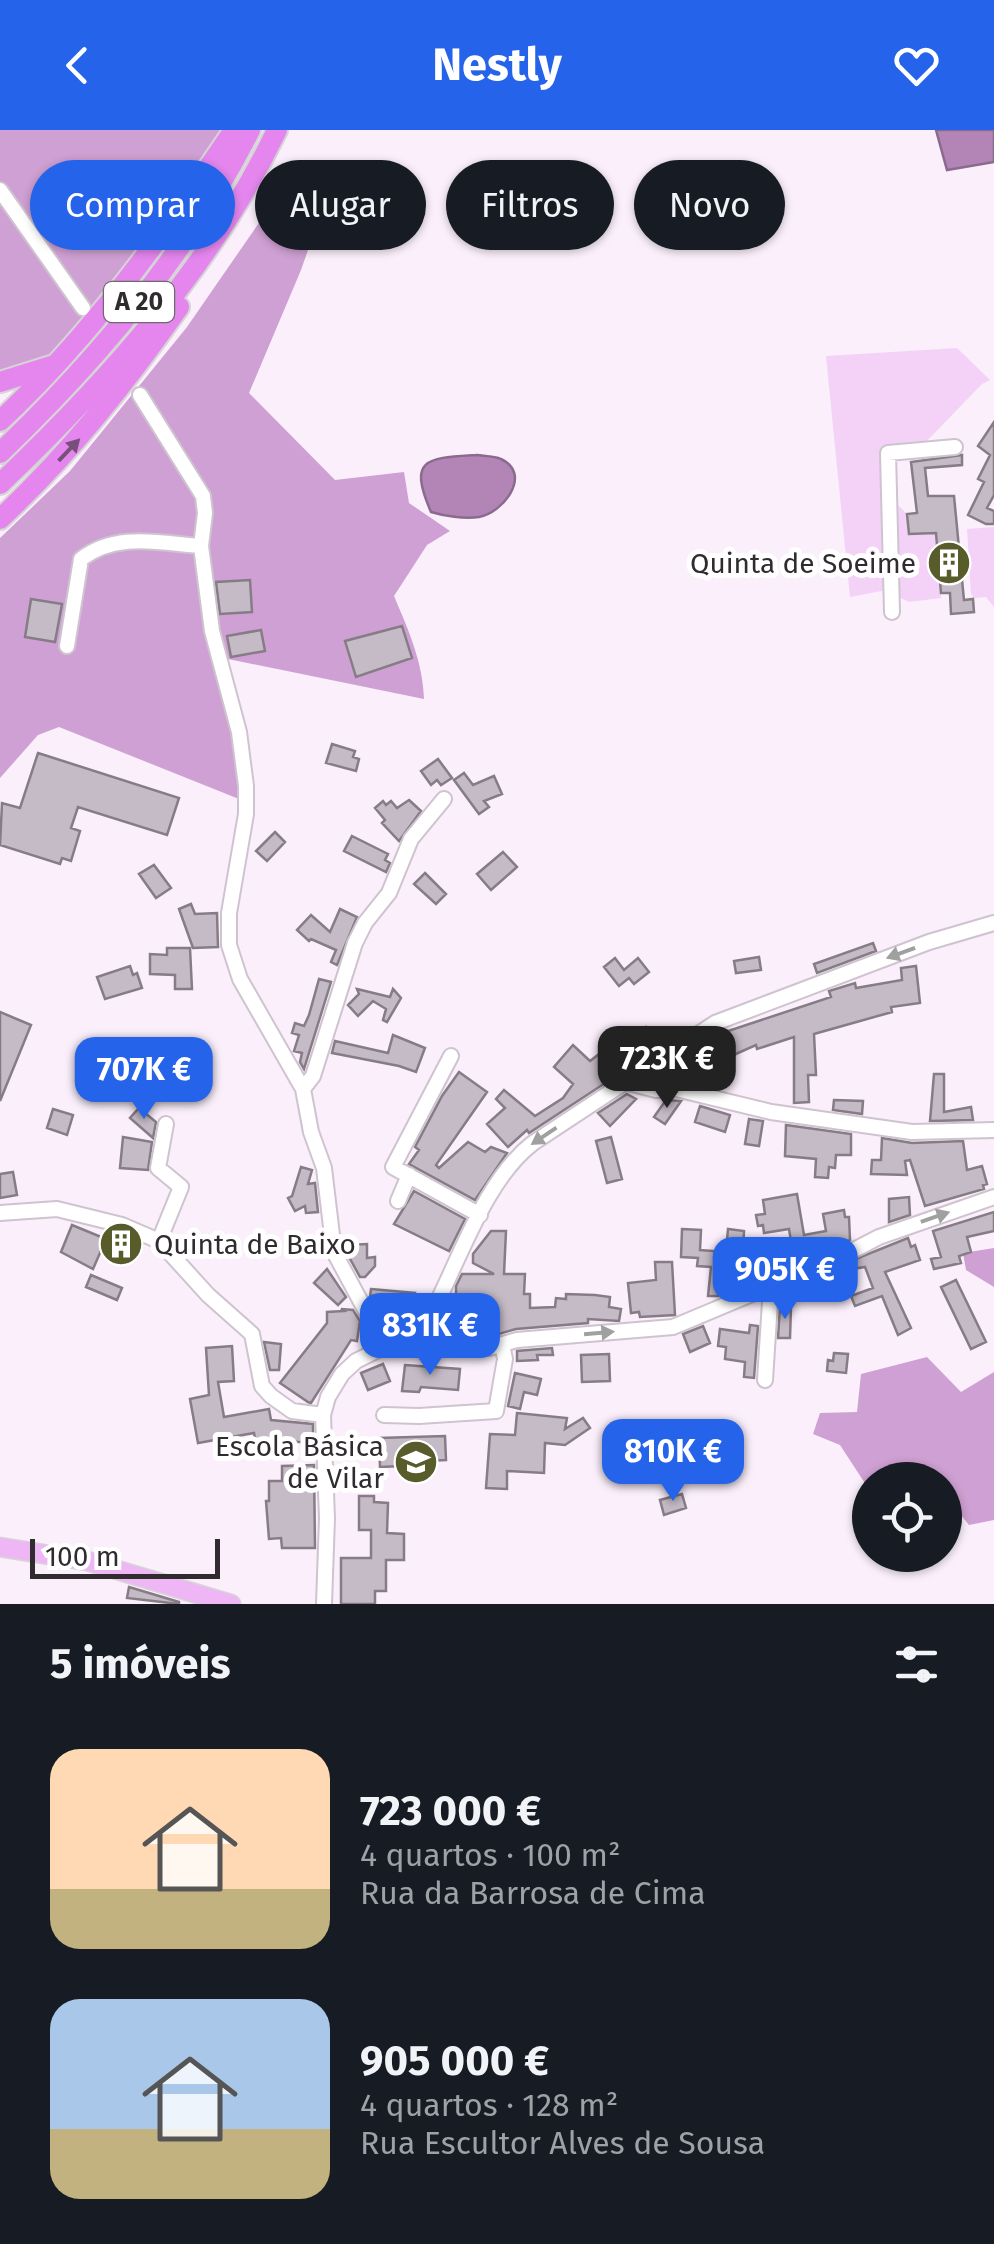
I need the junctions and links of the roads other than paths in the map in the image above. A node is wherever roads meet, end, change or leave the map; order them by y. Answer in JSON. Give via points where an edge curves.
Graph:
{"nodes":[{"id":1,"x":234,"y":130,"type":"edge"},
{"id":2,"x":250,"y":130,"type":"edge"},
{"id":3,"x":276,"y":130,"type":"edge"},
{"id":4,"x":249,"y":188,"type":"junction"},
{"id":5,"x":0,"y":190,"type":"edge"},
{"id":6,"x":83,"y":308,"type":"dead end"},
{"id":7,"x":58,"y":364,"type":"junction"},
{"id":8,"x":0,"y":382,"type":"edge"},
{"id":9,"x":140,"y":396,"type":"dead end"},
{"id":10,"x":0,"y":421,"type":"edge"},
{"id":11,"x":955,"y":447,"type":"dead end"},
{"id":12,"x":0,"y":453,"type":"edge"},
{"id":13,"x":0,"y":484,"type":"edge"},
{"id":14,"x":0,"y":518,"type":"edge"},
{"id":15,"x":201,"y":546,"type":"junction"},
{"id":16,"x":892,"y":612,"type":"dead end"},
{"id":17,"x":67,"y":646,"type":"dead end"},
{"id":18,"x":444,"y":799,"type":"dead end"},
{"id":19,"x":994,"y":922,"type":"edge"},
{"id":20,"x":451,"y":1056,"type":"dead end"},
{"id":21,"x":625,"y":1082,"type":"junction"},
{"id":22,"x":303,"y":1089,"type":"junction"},
{"id":23,"x":166,"y":1124,"type":"dead end"},
{"id":24,"x":994,"y":1130,"type":"edge"},
{"id":25,"x":389,"y":1174,"type":"dead end"},
{"id":26,"x":407,"y":1180,"type":"junction"},
{"id":27,"x":994,"y":1197,"type":"edge"},
{"id":28,"x":398,"y":1201,"type":"dead end"},
{"id":29,"x":0,"y":1214,"type":"edge"},
{"id":30,"x":480,"y":1215,"type":"junction"},
{"id":31,"x":159,"y":1241,"type":"junction"},
{"id":32,"x":771,"y":1286,"type":"junction"},
{"id":33,"x":424,"y":1326,"type":"junction"},
{"id":34,"x":380,"y":1329,"type":"junction"},
{"id":35,"x":502,"y":1344,"type":"junction"},
{"id":36,"x":426,"y":1346,"type":"junction"},
{"id":37,"x":380,"y":1349,"type":"junction"},
{"id":38,"x":765,"y":1380,"type":"dead end"},
{"id":39,"x":323,"y":1415,"type":"junction"},
{"id":40,"x":384,"y":1415,"type":"dead end"},
{"id":41,"x":0,"y":1548,"type":"edge"},
{"id":42,"x":231,"y":1604,"type":"edge"},
{"id":43,"x":324,"y":1604,"type":"edge"}],
"edges":[{"from":1,"to":7,"type":"highway","via":[[132,277]]},
{"from":2,"to":12,"type":"highway","number":"A 20","via":[[152,288]]},
{"from":3,"to":4,"type":"highway","number":"A 20"},
{"from":4,"to":13,"type":"highway","number":"A 20","via":[[168,303],[67,420]]},
{"from":14,"to":4,"type":"highway","one_way":true,"via":[[133,374],[240,219]]},
{"from":5,"to":6,"type":"street"},
{"from":7,"to":8,"type":"highway"},
{"from":7,"to":10,"type":"highway"},
{"from":9,"to":15,"type":"street","via":[[203,496]]},
{"from":11,"to":16,"type":"street","via":[[888,452]]},
{"from":15,"to":17,"type":"street","via":[[130,541],[97,547],[82,559]]},
{"from":15,"to":22,"type":"street","via":[[212,632],[242,752],[246,814],[228,945],[240,979]]},
{"from":18,"to":22,"type":"street","via":[[411,839],[389,893],[354,943],[313,1076]]},
{"from":19,"to":21,"type":"street","one_way":true,"via":[[738,1012]]},
{"from":20,"to":26,"type":"street","via":[[393,1167]]},
{"from":21,"to":24,"type":"street","via":[[912,1132]]},
{"from":21,"to":30,"type":"street","one_way":true,"via":[[524,1150]]},
{"from":22,"to":34,"type":"street","via":[[324,1168],[334,1252]]},
{"from":23,"to":31,"type":"street","via":[[158,1168],[181,1187]]},
{"from":25,"to":26,"type":"street"},
{"from":26,"to":28,"type":"street"},
{"from":26,"to":30,"type":"street"},
{"from":32,"to":27,"type":"street","one_way":true,"via":[[826,1257]]},
{"from":29,"to":31,"type":"street","via":[[57,1209]]},
{"from":30,"to":33,"type":"street"},
{"from":31,"to":39,"type":"street","via":[[252,1334],[262,1386],[271,1396],[292,1412]]},
{"from":35,"to":32,"type":"street","one_way":true,"via":[[673,1327]]},
{"from":32,"to":38,"type":"street"},
{"from":33,"to":34,"type":"street"},
{"from":33,"to":36,"type":"street"},
{"from":34,"to":37,"type":"street"},
{"from":35,"to":36,"type":"street"},
{"from":35,"to":40,"type":"street","via":[[496,1410]]},
{"from":36,"to":37,"type":"street"},
{"from":37,"to":39,"type":"street","via":[[342,1374]]},
{"from":39,"to":43,"type":"street"},
{"from":41,"to":42,"type":"main road","via":[[87,1561]]}]}
